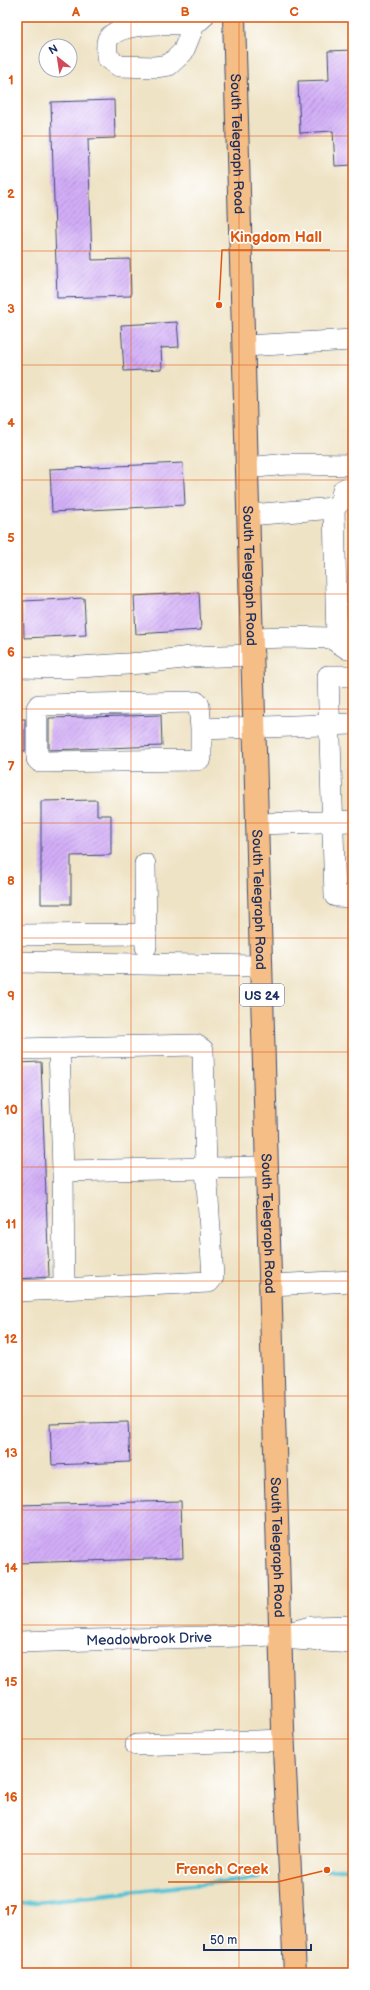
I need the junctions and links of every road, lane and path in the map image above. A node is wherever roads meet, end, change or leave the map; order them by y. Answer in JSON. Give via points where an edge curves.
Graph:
{"nodes":[{"id":1,"x":234,"y":17,"type":"edge"},
{"id":2,"x":353,"y":340,"type":"edge"},
{"id":3,"x":244,"y":346,"type":"junction"},
{"id":4,"x":353,"y":465,"type":"edge"},
{"id":5,"x":248,"y":468,"type":"junction"},
{"id":6,"x":353,"y":485,"type":"edge"},
{"id":7,"x":334,"y":508,"type":"junction"},
{"id":8,"x":249,"y":514,"type":"junction"},
{"id":9,"x":345,"y":646,"type":"edge"},
{"id":10,"x":253,"y":647,"type":"junction"},
{"id":11,"x":17,"y":667,"type":"edge"},
{"id":12,"x":353,"y":676,"type":"edge"},
{"id":13,"x":353,"y":724,"type":"edge"},
{"id":14,"x":329,"y":725,"type":"junction"},
{"id":15,"x":255,"y":726,"type":"junction"},
{"id":16,"x":201,"y":729,"type":"junction"},
{"id":17,"x":353,"y":821,"type":"edge"},
{"id":18,"x":332,"y":822,"type":"junction"},
{"id":19,"x":258,"y":824,"type":"junction"},
{"id":20,"x":145,"y":864,"type":"dead end"},
{"id":21,"x":353,"y":897,"type":"edge"},
{"id":22,"x":17,"y":934,"type":"edge"},
{"id":23,"x":146,"y":934,"type":"junction"},
{"id":24,"x":17,"y":962,"type":"edge"},
{"id":25,"x":146,"y":964,"type":"junction"},
{"id":26,"x":261,"y":966,"type":"junction"},
{"id":27,"x":59,"y":1048,"type":"junction"},
{"id":28,"x":17,"y":1049,"type":"edge"},
{"id":29,"x":266,"y":1167,"type":"junction"},
{"id":30,"x":206,"y":1168,"type":"junction"},
{"id":31,"x":63,"y":1171,"type":"junction"},
{"id":32,"x":353,"y":1281,"type":"edge"},
{"id":33,"x":270,"y":1285,"type":"junction"},
{"id":34,"x":64,"y":1289,"type":"junction"},
{"id":35,"x":17,"y":1291,"type":"edge"},
{"id":36,"x":353,"y":1626,"type":"edge"},
{"id":37,"x":281,"y":1635,"type":"junction"},
{"id":38,"x":17,"y":1642,"type":"edge"},
{"id":39,"x":353,"y":1643,"type":"edge"},
{"id":40,"x":284,"y":1740,"type":"junction"},
{"id":41,"x":136,"y":1745,"type":"dead end"},
{"id":42,"x":295,"y":1973,"type":"edge"}],
"edges":[{"from":1,"to":3,"type":"main road","name":"South Telegraph Road","number":"US 24"},
{"from":2,"to":3,"type":"street"},
{"from":3,"to":5,"type":"main road","name":"South Telegraph Road","number":"US 24"},
{"from":4,"to":5,"type":"street","via":[[288,464]]},
{"from":5,"to":8,"type":"main road","name":"South Telegraph Road","number":"US 24"},
{"from":6,"to":7,"type":"street","via":[[343,490],[341,501]]},
{"from":7,"to":8,"type":"street"},
{"from":7,"to":9,"type":"street"},
{"from":8,"to":10,"type":"main road","name":"South Telegraph Road","number":"US 24"},
{"from":9,"to":10,"type":"street","via":[[331,638],[290,637]]},
{"from":10,"to":11,"type":"street","via":[[142,663],[64,668]]},
{"from":10,"to":15,"type":"main road","name":"South Telegraph Road","number":"US 24"},
{"from":12,"to":14,"type":"street","via":[[328,676]]},
{"from":13,"to":14,"type":"street"},
{"from":14,"to":15,"type":"street"},
{"from":14,"to":18,"type":"street"},
{"from":15,"to":16,"type":"street"},
{"from":15,"to":19,"type":"main road","name":"South Telegraph Road","number":"US 24"},
{"from":16,"to":16,"type":"street","via":[[201,758],[197,760],[40,762],[37,759],[37,708],[40,705],[196,702],[199,705]]},
{"from":17,"to":18,"type":"street"},
{"from":18,"to":19,"type":"street"},
{"from":18,"to":21,"type":"street","via":[[335,896]]},
{"from":19,"to":26,"type":"main road","name":"South Telegraph Road","number":"US 24"},
{"from":20,"to":23,"type":"street"},
{"from":22,"to":23,"type":"street"},
{"from":23,"to":25,"type":"street"},
{"from":24,"to":25,"type":"street"},
{"from":25,"to":26,"type":"street"},
{"from":26,"to":29,"type":"main road","name":"South Telegraph Road","number":"US 24"},
{"from":27,"to":28,"type":"street"},
{"from":27,"to":30,"type":"street","via":[[200,1046]]},
{"from":27,"to":31,"type":"street"},
{"from":29,"to":30,"type":"street"},
{"from":29,"to":33,"type":"main road","name":"South Telegraph Road","number":"US 24"},
{"from":30,"to":31,"type":"street"},
{"from":30,"to":34,"type":"street","via":[[212,1280]]},
{"from":31,"to":34,"type":"street"},
{"from":32,"to":33,"type":"street"},
{"from":33,"to":37,"type":"main road","name":"South Telegraph Road","number":"US 24"},
{"from":34,"to":35,"type":"street"},
{"from":36,"to":37,"type":"street","via":[[310,1627]]},
{"from":37,"to":38,"type":"street","name":"Meadowbrook Drive"},
{"from":37,"to":39,"type":"street","via":[[301,1640]]},
{"from":37,"to":40,"type":"main road","name":"South Telegraph Road","number":"US 24"},
{"from":40,"to":41,"type":"street"},
{"from":40,"to":42,"type":"main road","name":"South Telegraph Road","number":"US 24"}]}
